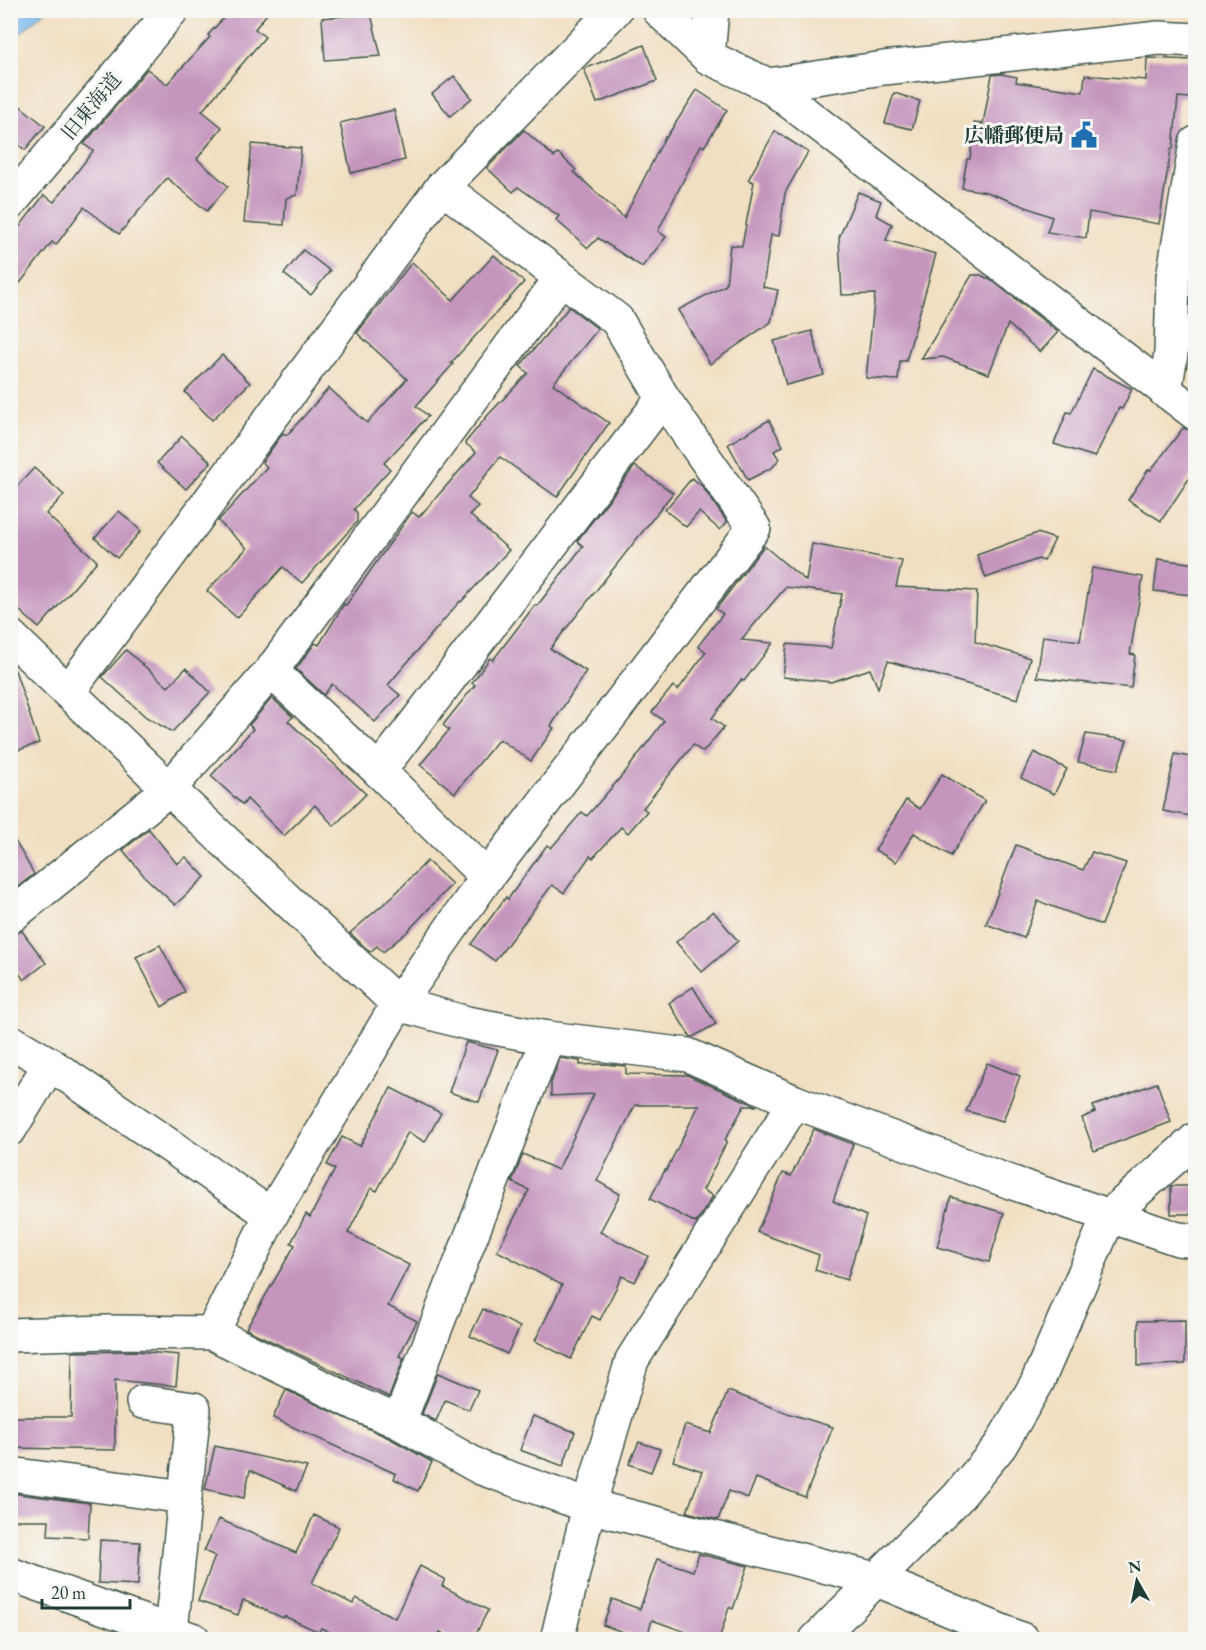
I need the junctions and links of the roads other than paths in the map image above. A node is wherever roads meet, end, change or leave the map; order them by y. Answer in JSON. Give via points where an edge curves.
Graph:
{"nodes":[{"id":1,"x":172,"y":10,"type":"edge"},
{"id":2,"x":615,"y":10,"type":"edge"},
{"id":3,"x":659,"y":10,"type":"edge"},
{"id":4,"x":712,"y":10,"type":"edge"},
{"id":5,"x":1196,"y":40,"type":"edge"},
{"id":6,"x":708,"y":57,"type":"junction"},
{"id":7,"x":768,"y":85,"type":"junction"},
{"id":8,"x":1196,"y":143,"type":"edge"},
{"id":9,"x":442,"y":187,"type":"junction"},
{"id":10,"x":10,"y":203,"type":"edge"},
{"id":11,"x":561,"y":278,"type":"junction"},
{"id":12,"x":1165,"y":391,"type":"junction"},
{"id":13,"x":663,"y":398,"type":"junction"},
{"id":14,"x":1196,"y":414,"type":"edge"},
{"id":15,"x":10,"y":636,"type":"edge"},
{"id":16,"x":271,"y":671,"type":"junction"},
{"id":17,"x":68,"y":692,"type":"junction"},
{"id":18,"x":379,"y":771,"type":"junction"},
{"id":19,"x":169,"y":789,"type":"junction"},
{"id":20,"x":487,"y":877,"type":"junction"},
{"id":21,"x":10,"y":918,"type":"edge"},
{"id":22,"x":398,"y":1004,"type":"junction"},
{"id":23,"x":548,"y":1038,"type":"junction"},
{"id":24,"x":10,"y":1041,"type":"edge"},
{"id":25,"x":50,"y":1064,"type":"junction"},
{"id":26,"x":795,"y":1102,"type":"junction"},
{"id":27,"x":10,"y":1129,"type":"edge"},
{"id":28,"x":1196,"y":1139,"type":"edge"},
{"id":29,"x":271,"y":1215,"type":"junction"},
{"id":30,"x":1109,"y":1216,"type":"junction"},
{"id":31,"x":1196,"y":1241,"type":"edge"},
{"id":32,"x":212,"y":1333,"type":"junction"},
{"id":33,"x":10,"y":1335,"type":"edge"},
{"id":34,"x":143,"y":1402,"type":"dead end"},
{"id":35,"x":399,"y":1422,"type":"junction"},
{"id":36,"x":10,"y":1474,"type":"edge"},
{"id":37,"x":185,"y":1497,"type":"junction"},
{"id":38,"x":590,"y":1506,"type":"junction"},
{"id":39,"x":10,"y":1574,"type":"edge"},
{"id":40,"x":875,"y":1579,"type":"junction"},
{"id":41,"x":183,"y":1635,"type":"edge"},
{"id":42,"x":557,"y":1640,"type":"edge"},
{"id":43,"x":816,"y":1640,"type":"edge"},
{"id":44,"x":1023,"y":1640,"type":"edge"}],
"edges":[{"from":1,"to":10,"type":"street","name":"旧東海道"},
{"from":2,"to":9,"type":"street"},
{"from":3,"to":6,"type":"street"},
{"from":4,"to":6,"type":"street"},
{"from":5,"to":7,"type":"street","via":[[1148,39]]},
{"from":6,"to":7,"type":"street"},
{"from":7,"to":12,"type":"street"},
{"from":8,"to":12,"type":"street","via":[[1173,277],[1171,354]]},
{"from":9,"to":11,"type":"street"},
{"from":9,"to":17,"type":"street"},
{"from":11,"to":13,"type":"street","via":[[617,320]]},
{"from":11,"to":16,"type":"street"},
{"from":12,"to":14,"type":"street"},
{"from":13,"to":18,"type":"street"},
{"from":13,"to":20,"type":"street","via":[[754,528]]},
{"from":15,"to":17,"type":"street"},
{"from":16,"to":18,"type":"street"},
{"from":16,"to":19,"type":"street"},
{"from":17,"to":19,"type":"street"},
{"from":18,"to":20,"type":"street"},
{"from":19,"to":21,"type":"street"},
{"from":19,"to":22,"type":"street"},
{"from":20,"to":22,"type":"street"},
{"from":22,"to":23,"type":"street","via":[[467,1023]]},
{"from":22,"to":29,"type":"street"},
{"from":23,"to":26,"type":"street","via":[[688,1055]]},
{"from":23,"to":35,"type":"street"},
{"from":24,"to":25,"type":"street"},
{"from":25,"to":27,"type":"street"},
{"from":25,"to":29,"type":"street"},
{"from":26,"to":30,"type":"street"},
{"from":26,"to":38,"type":"street","via":[[632,1360]]},
{"from":28,"to":30,"type":"street"},
{"from":29,"to":32,"type":"street"},
{"from":30,"to":31,"type":"street"},
{"from":30,"to":40,"type":"street","via":[[1037,1383],[1000,1446],[957,1498]]},
{"from":32,"to":33,"type":"street"},
{"from":32,"to":35,"type":"street"},
{"from":34,"to":37,"type":"street","via":[[194,1409]]},
{"from":35,"to":38,"type":"street","via":[[481,1468]]},
{"from":36,"to":37,"type":"street"},
{"from":37,"to":41,"type":"street"},
{"from":38,"to":40,"type":"street"},
{"from":38,"to":42,"type":"street"},
{"from":39,"to":41,"type":"street"},
{"from":40,"to":43,"type":"street"},
{"from":40,"to":44,"type":"street"}]}
